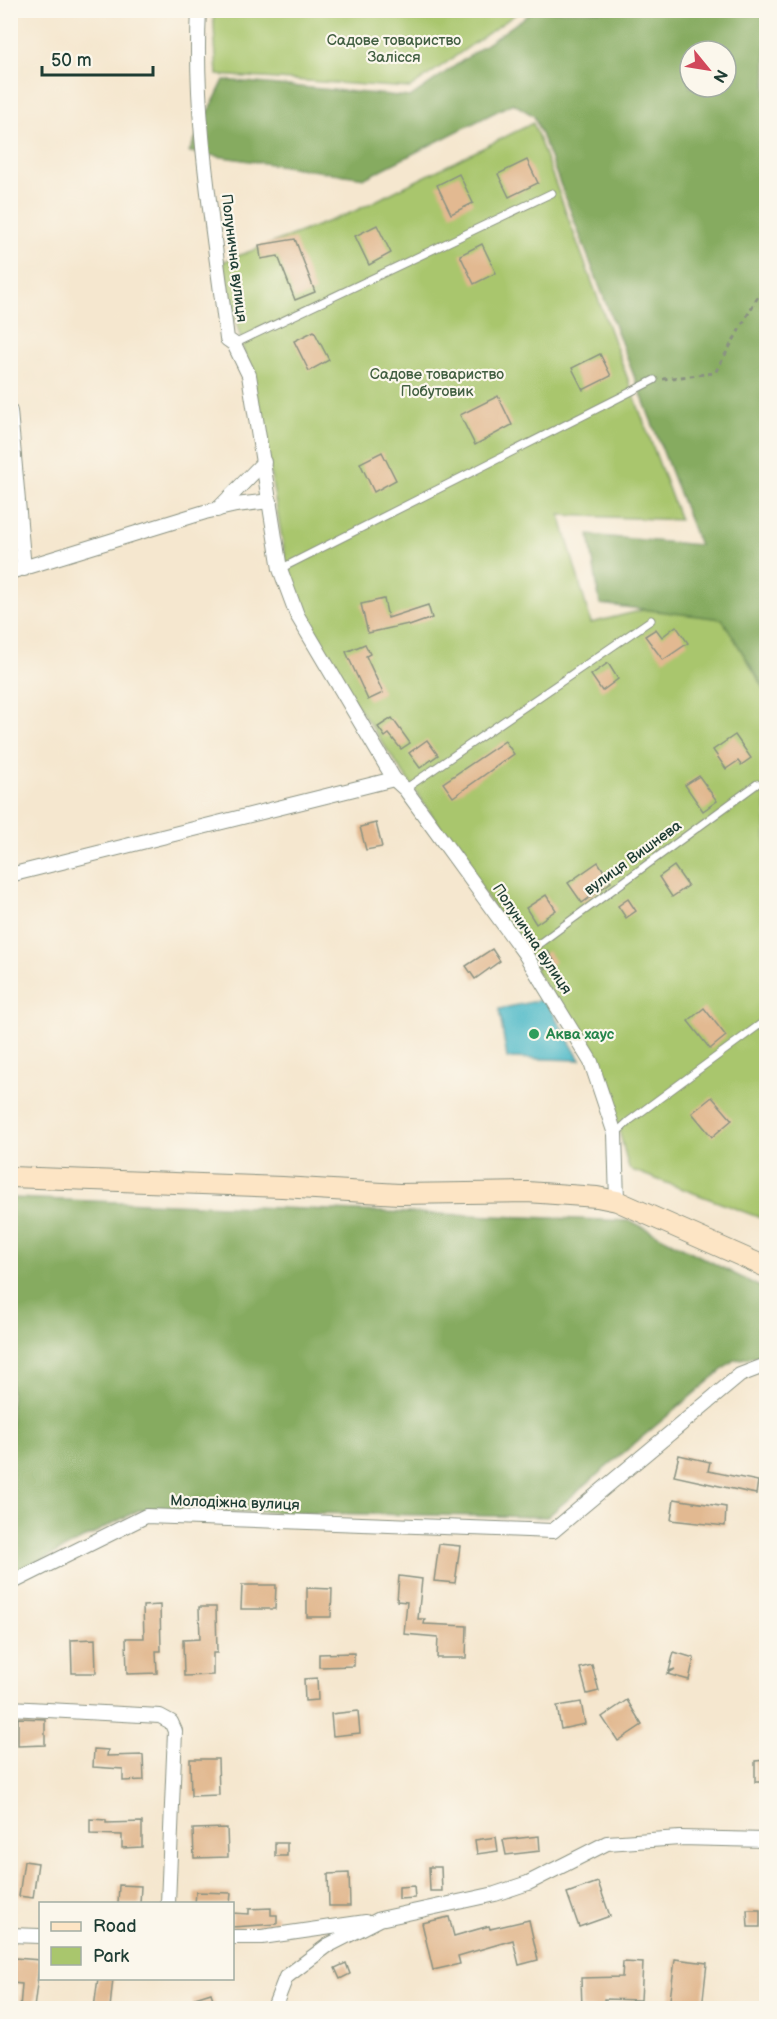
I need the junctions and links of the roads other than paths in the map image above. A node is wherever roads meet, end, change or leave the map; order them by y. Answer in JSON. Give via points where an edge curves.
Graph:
{"nodes":[{"id":1,"x":199,"y":10,"type":"edge"},
{"id":2,"x":552,"y":193,"type":"dead end"},
{"id":3,"x":234,"y":344,"type":"junction"},
{"id":4,"x":654,"y":380,"type":"road end"},
{"id":5,"x":10,"y":411,"type":"edge"},
{"id":6,"x":264,"y":462,"type":"junction"},
{"id":7,"x":270,"y":501,"type":"junction"},
{"id":8,"x":217,"y":510,"type":"junction"},
{"id":9,"x":24,"y":568,"type":"junction"},
{"id":10,"x":280,"y":569,"type":"junction"},
{"id":11,"x":10,"y":572,"type":"edge"},
{"id":12,"x":651,"y":620,"type":"dead end"},
{"id":13,"x":394,"y":779,"type":"junction"},
{"id":14,"x":757,"y":784,"type":"dead end"},
{"id":15,"x":405,"y":789,"type":"junction"},
{"id":16,"x":10,"y":874,"type":"edge"},
{"id":17,"x":525,"y":954,"type":"junction"},
{"id":18,"x":766,"y":1020,"type":"edge"},
{"id":19,"x":615,"y":1134,"type":"junction"},
{"id":20,"x":10,"y":1177,"type":"edge"},
{"id":21,"x":617,"y":1201,"type":"junction"},
{"id":22,"x":766,"y":1267,"type":"edge"},
{"id":23,"x":766,"y":1365,"type":"edge"},
{"id":24,"x":10,"y":1580,"type":"edge"},
{"id":25,"x":10,"y":1708,"type":"edge"},
{"id":26,"x":766,"y":1840,"type":"edge"},
{"id":27,"x":168,"y":1902,"type":"edge"},
{"id":28,"x":380,"y":1919,"type":"junction"},
{"id":29,"x":10,"y":1935,"type":"edge"},
{"id":30,"x":39,"y":1936,"type":"edge"},
{"id":31,"x":234,"y":1937,"type":"edge"},
{"id":32,"x":274,"y":2008,"type":"edge"}],
"edges":[{"from":1,"to":3,"type":"street","name":"Полунична вулиця","via":[[200,119],[227,339]]},
{"from":2,"to":3,"type":"lane"},
{"from":3,"to":6,"type":"street","name":"Полунична вулиця","via":[[249,375]]},
{"from":4,"to":10,"type":"lane"},
{"from":5,"to":9,"type":"street"},
{"from":6,"to":7,"type":"street","name":"Полунична вулиця"},
{"from":6,"to":8,"type":"street"},
{"from":7,"to":8,"type":"street"},
{"from":7,"to":10,"type":"street","name":"Полунична вулиця"},
{"from":8,"to":9,"type":"street"},
{"from":9,"to":11,"type":"street"},
{"from":10,"to":13,"type":"street","name":"Полунична вулиця","via":[[297,615]]},
{"from":12,"to":15,"type":"lane"},
{"from":13,"to":15,"type":"street","name":"Полунична вулиця"},
{"from":13,"to":16,"type":"street"},
{"from":14,"to":17,"type":"lane","name":"вулиця Вишнева"},
{"from":15,"to":17,"type":"street","name":"Полунична вулиця"},
{"from":17,"to":19,"type":"street","name":"Полунична вулиця","via":[[591,1062]]},
{"from":18,"to":19,"type":"lane"},
{"from":19,"to":21,"type":"street","name":"Полунична вулиця"},
{"from":20,"to":21,"type":"main road","via":[[399,1194],[527,1191]]},
{"from":21,"to":22,"type":"main road"},
{"from":23,"to":24,"type":"street","name":"Молодіжна вулиця","via":[[740,1375],[554,1531],[146,1516],[15,1581]]},
{"from":25,"to":27,"type":"street","via":[[160,1716],[171,1722],[175,1731]]},
{"from":26,"to":28,"type":"street","via":[[680,1838],[607,1843],[528,1883]]},
{"from":28,"to":31,"type":"street","via":[[262,1937]]},
{"from":28,"to":32,"type":"street","via":[[327,1946],[286,1977]]},
{"from":29,"to":30,"type":"street"}]}
